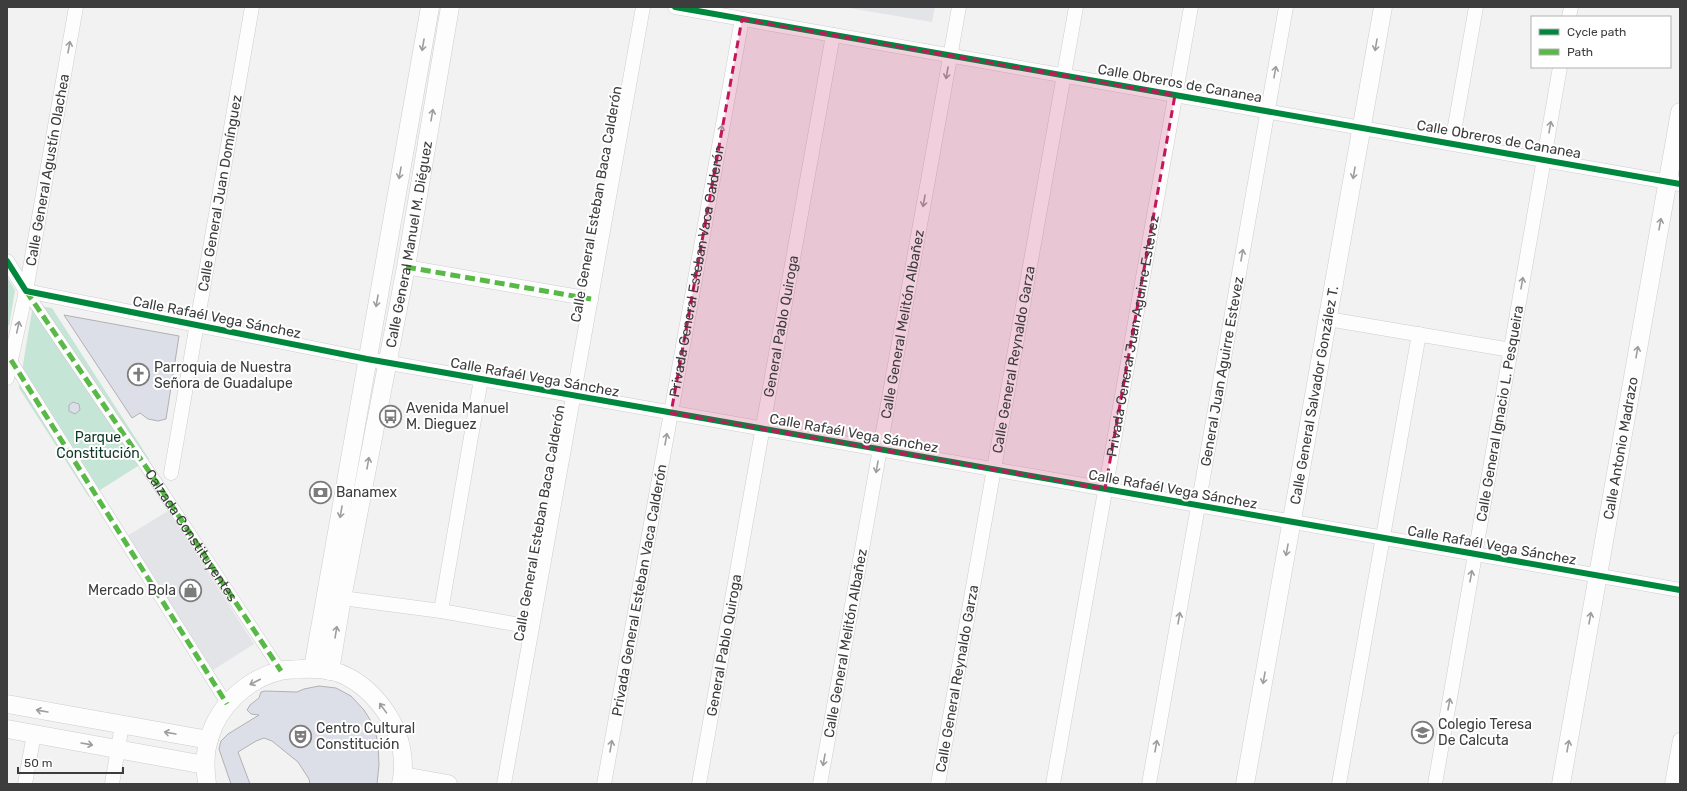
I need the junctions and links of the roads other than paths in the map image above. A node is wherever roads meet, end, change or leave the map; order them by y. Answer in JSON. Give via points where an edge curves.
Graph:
{"nodes":[{"id":1,"x":76,"y":7,"type":"edge"},
{"id":2,"x":252,"y":7,"type":"edge"},
{"id":3,"x":430,"y":7,"type":"edge"},
{"id":4,"x":450,"y":7,"type":"edge"},
{"id":5,"x":644,"y":7,"type":"edge"},
{"id":6,"x":675,"y":7,"type":"edge"},
{"id":7,"x":958,"y":7,"type":"edge"},
{"id":8,"x":1076,"y":7,"type":"edge"},
{"id":9,"x":1191,"y":7,"type":"edge"},
{"id":10,"x":1286,"y":7,"type":"edge"},
{"id":11,"x":1383,"y":7,"type":"edge"},
{"id":12,"x":1476,"y":7,"type":"edge"},
{"id":13,"x":742,"y":19,"type":"junction"},
{"id":14,"x":833,"y":35,"type":"junction"},
{"id":15,"x":950,"y":55,"type":"junction"},
{"id":16,"x":1560,"y":68,"type":"edge"},
{"id":17,"x":1064,"y":75,"type":"junction"},
{"id":18,"x":1175,"y":95,"type":"junction"},
{"id":19,"x":1268,"y":111,"type":"junction"},
{"id":20,"x":1680,"y":112,"type":"edge"},
{"id":21,"x":1362,"y":127,"type":"junction"},
{"id":22,"x":1452,"y":143,"type":"junction"},
{"id":23,"x":1544,"y":160,"type":"junction"},
{"id":24,"x":1674,"y":183,"type":"edge"},
{"id":25,"x":7,"y":261,"type":"edge"},
{"id":26,"x":406,"y":267,"type":"junction"},
{"id":27,"x":26,"y":291,"type":"junction"},
{"id":28,"x":591,"y":299,"type":"junction"},
{"id":29,"x":1328,"y":319,"type":"junction"},
{"id":30,"x":196,"y":324,"type":"junction"},
{"id":31,"x":1419,"y":334,"type":"junction"},
{"id":32,"x":1511,"y":350,"type":"junction"},
{"id":33,"x":9,"y":357,"type":"edge"},
{"id":34,"x":367,"y":359,"type":"junction"},
{"id":35,"x":386,"y":363,"type":"junction"},
{"id":36,"x":7,"y":378,"type":"edge"},
{"id":37,"x":481,"y":379,"type":"junction"},
{"id":38,"x":574,"y":396,"type":"junction"},
{"id":39,"x":671,"y":413,"type":"junction"},
{"id":40,"x":762,"y":429,"type":"junction"},
{"id":41,"x":880,"y":449,"type":"junction"},
{"id":42,"x":994,"y":470,"type":"junction"},
{"id":43,"x":170,"y":473,"type":"dead end"},
{"id":44,"x":1105,"y":489,"type":"junction"},
{"id":45,"x":1198,"y":506,"type":"junction"},
{"id":46,"x":1292,"y":522,"type":"junction"},
{"id":47,"x":1383,"y":538,"type":"junction"},
{"id":48,"x":1475,"y":554,"type":"junction"},
{"id":49,"x":1598,"y":576,"type":"junction"},
{"id":50,"x":1680,"y":590,"type":"edge"},
{"id":51,"x":342,"y":598,"type":"junction"},
{"id":52,"x":441,"y":611,"type":"junction"},
{"id":53,"x":532,"y":627,"type":"junction"},
{"id":54,"x":322,"y":669,"type":"junction"},
{"id":55,"x":281,"y":671,"type":"junction"},
{"id":56,"x":7,"y":704,"type":"edge"},
{"id":57,"x":227,"y":704,"type":"junction"},
{"id":58,"x":122,"y":725,"type":"junction"},
{"id":59,"x":7,"y":729,"type":"edge"},
{"id":60,"x":34,"y":734,"type":"junction"},
{"id":61,"x":208,"y":740,"type":"junction"},
{"id":62,"x":1680,"y":740,"type":"edge"},
{"id":63,"x":118,"y":749,"type":"junction"},
{"id":64,"x":205,"y":764,"type":"junction"},
{"id":65,"x":402,"y":780,"type":"edge"},
{"id":66,"x":25,"y":784,"type":"edge"},
{"id":67,"x":112,"y":784,"type":"edge"},
{"id":68,"x":207,"y":784,"type":"edge"},
{"id":69,"x":448,"y":784,"type":"edge"},
{"id":70,"x":504,"y":784,"type":"edge"},
{"id":71,"x":604,"y":784,"type":"edge"},
{"id":72,"x":698,"y":784,"type":"edge"},
{"id":73,"x":820,"y":784,"type":"edge"},
{"id":74,"x":938,"y":784,"type":"edge"},
{"id":75,"x":1053,"y":784,"type":"edge"},
{"id":76,"x":1149,"y":784,"type":"edge"},
{"id":77,"x":1245,"y":784,"type":"edge"},
{"id":78,"x":1339,"y":784,"type":"edge"},
{"id":79,"x":1435,"y":784,"type":"edge"},
{"id":80,"x":1561,"y":784,"type":"edge"},
{"id":81,"x":1672,"y":784,"type":"edge"}],
"edges":[{"from":27,"to":1,"type":"street","name":"Calle General Agustín Olachea","one_way":true},
{"from":2,"to":30,"type":"street","name":"Calle General Juan Domínguez"},
{"from":3,"to":34,"type":"street","name":"Calle General Manuel M. Diéguez","one_way":true},
{"from":26,"to":4,"type":"street","name":"Calle General Manuel M. Diéguez","one_way":true},
{"from":5,"to":28,"type":"street","name":"Calle General Esteban Baca Calderón"},
{"from":6,"to":13,"type":"street","name":"Calle Obreros de Cananea"},
{"from":7,"to":15,"type":"street","name":"Calle General Melitón Albañez"},
{"from":8,"to":17,"type":"street","name":"Calle General Reynaldo Garza"},
{"from":9,"to":18,"type":"street","name":"Privada General Juan Aguirre Estevez"},
{"from":19,"to":10,"type":"street","name":"General Juan Aguirre Estevez","one_way":true},
{"from":11,"to":21,"type":"street","name":"Calle General Salvador González T.","one_way":true},
{"from":12,"to":22,"type":"street"},
{"from":13,"to":14,"type":"street","name":"Calle Obreros de Cananea"},
{"from":39,"to":13,"type":"street","name":"Privada General Esteban Vaca Calderón","one_way":true},
{"from":14,"to":15,"type":"street","name":"Calle Obreros de Cananea"},
{"from":14,"to":40,"type":"street","name":"General Pablo Quiroga"},
{"from":15,"to":17,"type":"street","name":"Calle Obreros de Cananea"},
{"from":15,"to":41,"type":"street","name":"Calle General Melitón Albañez","one_way":true},
{"from":23,"to":16,"type":"street","name":"Calle General Ignacio L. Pesqueira","one_way":true},
{"from":17,"to":18,"type":"street","name":"Calle Obreros de Cananea"},
{"from":17,"to":42,"type":"street","name":"Calle General Reynaldo Garza"},
{"from":18,"to":19,"type":"street","name":"Calle Obreros de Cananea"},
{"from":18,"to":44,"type":"street","name":"Privada General Juan Aguirre Estevez"},
{"from":19,"to":21,"type":"street","name":"Calle Obreros de Cananea"},
{"from":45,"to":19,"type":"street","name":"General Juan Aguirre Estevez","one_way":true},
{"from":20,"to":24,"type":"street","name":"Calle Antonio Madrazo"},
{"from":21,"to":22,"type":"street","name":"Calle Obreros de Cananea"},
{"from":21,"to":29,"type":"street","name":"Calle General Salvador González T.","one_way":true},
{"from":22,"to":23,"type":"street","name":"Calle Obreros de Cananea"},
{"from":23,"to":24,"type":"street","name":"Calle Obreros de Cananea"},
{"from":32,"to":23,"type":"street","name":"Calle General Ignacio L. Pesqueira","one_way":true},
{"from":49,"to":24,"type":"street","name":"Calle Antonio Madrazo","one_way":true},
{"from":25,"to":27,"type":"street","name":"Calzada Constituyentes"},
{"from":26,"to":28,"type":"street"},
{"from":26,"to":35,"type":"street","name":"Calle General Manuel M. Diéguez"},
{"from":27,"to":30,"type":"street","name":"Calle Rafaél Vega Sánchez"},
{"from":33,"to":27,"type":"street","name":"Calle General Agustín Olachea","one_way":true},
{"from":27,"to":55,"type":"street","name":"Calzada Constituyentes"},
{"from":28,"to":38,"type":"street","name":"Calle General Esteban Baca Calderón"},
{"from":29,"to":31,"type":"street"},
{"from":29,"to":46,"type":"street","name":"Calle General Salvador González T."},
{"from":30,"to":34,"type":"street","name":"Calle Rafaél Vega Sánchez"},
{"from":30,"to":43,"type":"street","name":"Calle General Juan Domínguez"},
{"from":31,"to":32,"type":"street"},
{"from":31,"to":47,"type":"street"},
{"from":32,"to":48,"type":"street","name":"Calle General Ignacio L. Pesqueira"},
{"from":33,"to":36,"type":"street","name":"Calle General Agustín Olachea"},
{"from":33,"to":57,"type":"street"},
{"from":34,"to":35,"type":"street","name":"Calle Rafaél Vega Sánchez"},
{"from":34,"to":54,"type":"street","name":"Calle General Manuel M. Diéguez","one_way":true},
{"from":35,"to":37,"type":"street","name":"Calle Rafaél Vega Sánchez"},
{"from":51,"to":35,"type":"street","name":"Calle General Manuel M. Diéguez","one_way":true},
{"from":37,"to":38,"type":"street","name":"Calle Rafaél Vega Sánchez"},
{"from":37,"to":52,"type":"street"},
{"from":38,"to":39,"type":"street","name":"Calle Rafaél Vega Sánchez"},
{"from":38,"to":53,"type":"street","name":"Calle General Esteban Baca Calderón"},
{"from":39,"to":40,"type":"street","name":"Calle Rafaél Vega Sánchez"},
{"from":71,"to":39,"type":"street","name":"Privada General Esteban Vaca Calderón","one_way":true},
{"from":40,"to":41,"type":"street","name":"Calle Rafaél Vega Sánchez"},
{"from":40,"to":72,"type":"street","name":"General Pablo Quiroga"},
{"from":41,"to":42,"type":"street","name":"Calle Rafaél Vega Sánchez"},
{"from":41,"to":73,"type":"street","name":"Calle General Melitón Albañez","one_way":true},
{"from":42,"to":44,"type":"street","name":"Calle Rafaél Vega Sánchez"},
{"from":42,"to":74,"type":"street","name":"Calle General Reynaldo Garza"},
{"from":44,"to":45,"type":"street","name":"Calle Rafaél Vega Sánchez"},
{"from":44,"to":75,"type":"street","name":"Privada General Juan Aguirre Estevez"},
{"from":45,"to":46,"type":"street","name":"Calle Rafaél Vega Sánchez"},
{"from":76,"to":45,"type":"street","name":"General Juan Aguirre Estevez","one_way":true},
{"from":46,"to":47,"type":"street","name":"Calle Rafaél Vega Sánchez"},
{"from":46,"to":77,"type":"street","name":"Calle General Salvador González T.","one_way":true},
{"from":47,"to":48,"type":"street","name":"Calle Rafaél Vega Sánchez"},
{"from":47,"to":78,"type":"street"},
{"from":48,"to":49,"type":"street","name":"Calle Rafaél Vega Sánchez"},
{"from":79,"to":48,"type":"street","name":"Calle General Ignacio L. Pesqueira","one_way":true},
{"from":49,"to":50,"type":"street","name":"Calle Rafaél Vega Sánchez"},
{"from":80,"to":49,"type":"street","name":"Calle Antonio Madrazo","one_way":true},
{"from":51,"to":52,"type":"street"},
{"from":54,"to":51,"type":"street","name":"Calle General Manuel M. Diéguez","one_way":true},
{"from":52,"to":53,"type":"street"},
{"from":53,"to":70,"type":"street","name":"Calle General Esteban Baca Calderón"},
{"from":54,"to":55,"type":"street"},
{"from":65,"to":54,"type":"street","one_way":true,"via":[[402,751],[395,726],[381,705],[363,687],[348,677]]},
{"from":55,"to":57,"type":"street","one_way":true,"via":[[251,683]]},
{"from":58,"to":56,"type":"street","one_way":true},
{"from":57,"to":61,"type":"street"},
{"from":61,"to":58,"type":"street","one_way":true},
{"from":58,"to":63,"type":"street"},
{"from":59,"to":60,"type":"street"},
{"from":60,"to":63,"type":"street","one_way":true},
{"from":60,"to":66,"type":"street"},
{"from":61,"to":64,"type":"street"},
{"from":62,"to":81,"type":"street"},
{"from":63,"to":64,"type":"street"},
{"from":63,"to":67,"type":"street"},
{"from":64,"to":68,"type":"street"},
{"from":65,"to":69,"type":"street"}]}
